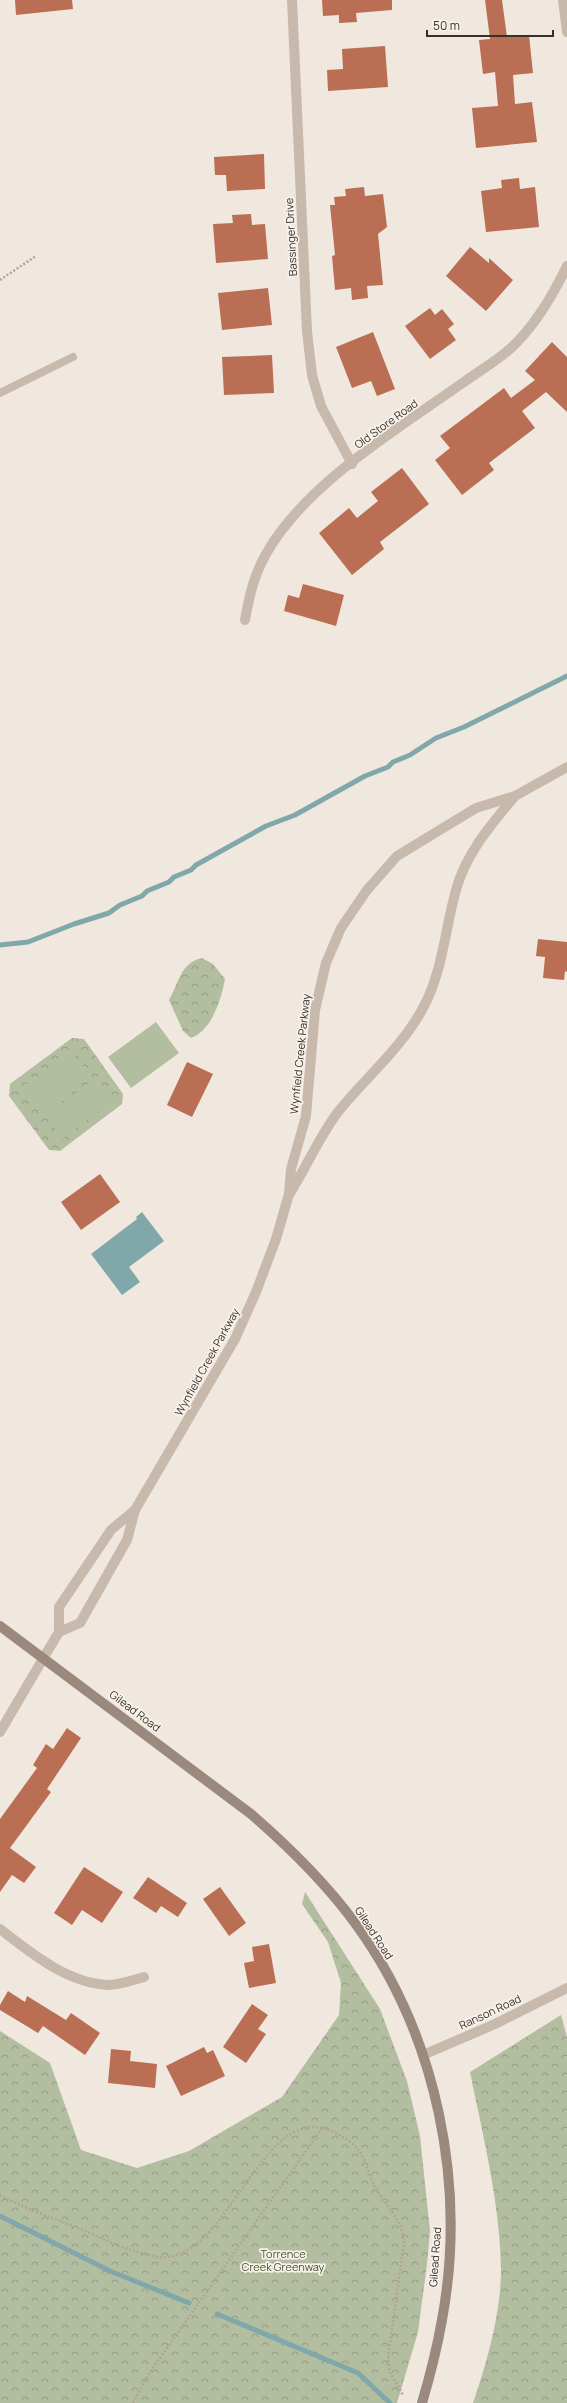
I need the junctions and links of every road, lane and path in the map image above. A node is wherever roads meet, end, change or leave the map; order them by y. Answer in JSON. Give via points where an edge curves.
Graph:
{"nodes":[{"id":1,"x":292,"y":0,"type":"edge"},
{"id":2,"x":563,"y":0,"type":"edge"},
{"id":3,"x":567,"y":32,"type":"edge"},
{"id":4,"x":36,"y":256,"type":"dead end"},
{"id":5,"x":567,"y":266,"type":"edge"},
{"id":6,"x":0,"y":280,"type":"edge"},
{"id":7,"x":73,"y":357,"type":"dead end"},
{"id":8,"x":0,"y":393,"type":"edge"},
{"id":9,"x":352,"y":464,"type":"junction"},
{"id":10,"x":245,"y":620,"type":"dead end"},
{"id":11,"x":567,"y":767,"type":"edge"},
{"id":12,"x":515,"y":796,"type":"junction"},
{"id":13,"x":289,"y":1194,"type":"junction"},
{"id":14,"x":135,"y":1510,"type":"junction"},
{"id":15,"x":0,"y":1626,"type":"edge"},
{"id":16,"x":59,"y":1632,"type":"junction"},
{"id":17,"x":44,"y":1657,"type":"junction"},
{"id":18,"x":0,"y":1732,"type":"edge"},
{"id":19,"x":0,"y":1929,"type":"edge"},
{"id":20,"x":144,"y":1977,"type":"dead end"},
{"id":21,"x":567,"y":1988,"type":"edge"},
{"id":22,"x":423,"y":2055,"type":"junction"},
{"id":23,"x":324,"y":2126,"type":"junction"},
{"id":24,"x":0,"y":2195,"type":"edge"},
{"id":25,"x":403,"y":2395,"type":"dead end"},
{"id":26,"x":133,"y":2403,"type":"edge"},
{"id":27,"x":422,"y":2403,"type":"edge"}],
"edges":[{"from":1,"to":9,"type":"street","name":"Bassinger Drive","via":[[307,331],[312,375],[321,406]]},
{"from":2,"to":3,"type":"street"},
{"from":4,"to":6,"type":"path"},
{"from":5,"to":9,"type":"street","name":"Old Store Road","via":[[544,308],[511,348]]},
{"from":7,"to":8,"type":"lane"},
{"from":9,"to":10,"type":"street","name":"Old Store Road","via":[[312,496],[282,529],[266,555],[251,589]]},
{"from":11,"to":12,"type":"street","name":"Wynfield Creek Parkway"},
{"from":12,"to":13,"type":"street","name":"Wynfield Creek Parkway","via":[[486,830],[468,858],[456,889],[435,982],[410,1031],[320,1137],[306,1168]]},
{"from":12,"to":13,"type":"street","name":"Wynfield Creek Parkway","via":[[476,808],[397,856],[367,890],[341,928],[326,963],[315,1010],[306,1116],[291,1169]]},
{"from":13,"to":14,"type":"street","name":"Wynfield Creek Parkway","via":[[276,1239],[246,1318]]},
{"from":14,"to":16,"type":"street","name":"Wynfield Creek Parkway","via":[[111,1530],[59,1608]]},
{"from":14,"to":16,"type":"street","name":"Wynfield Creek Parkway","via":[[127,1540],[80,1623]]},
{"from":15,"to":17,"type":"main road","name":"Gilead Road"},
{"from":16,"to":17,"type":"street"},
{"from":17,"to":18,"type":"street"},
{"from":17,"to":22,"type":"main road","name":"Gilead Road","via":[[251,1814],[296,1854],[356,1923],[384,1970]]},
{"from":19,"to":20,"type":"street","via":[[46,1963],[78,1978],[110,1985]]},
{"from":21,"to":22,"type":"street","name":"Ranson Road","via":[[495,2024]]},
{"from":22,"to":27,"type":"main road","name":"Gilead Road","via":[[443,2133],[450,2226],[442,2318]]},
{"from":23,"to":24,"type":"path","via":[[310,2126],[296,2131],[278,2143],[266,2155],[226,2214],[203,2237],[176,2255],[158,2257],[133,2250]]},
{"from":23,"to":25,"type":"path","via":[[353,2143],[365,2158],[370,2177],[403,2230],[404,2242],[388,2358],[390,2373]]},
{"from":23,"to":26,"type":"path","via":[[150,2372]]}]}
